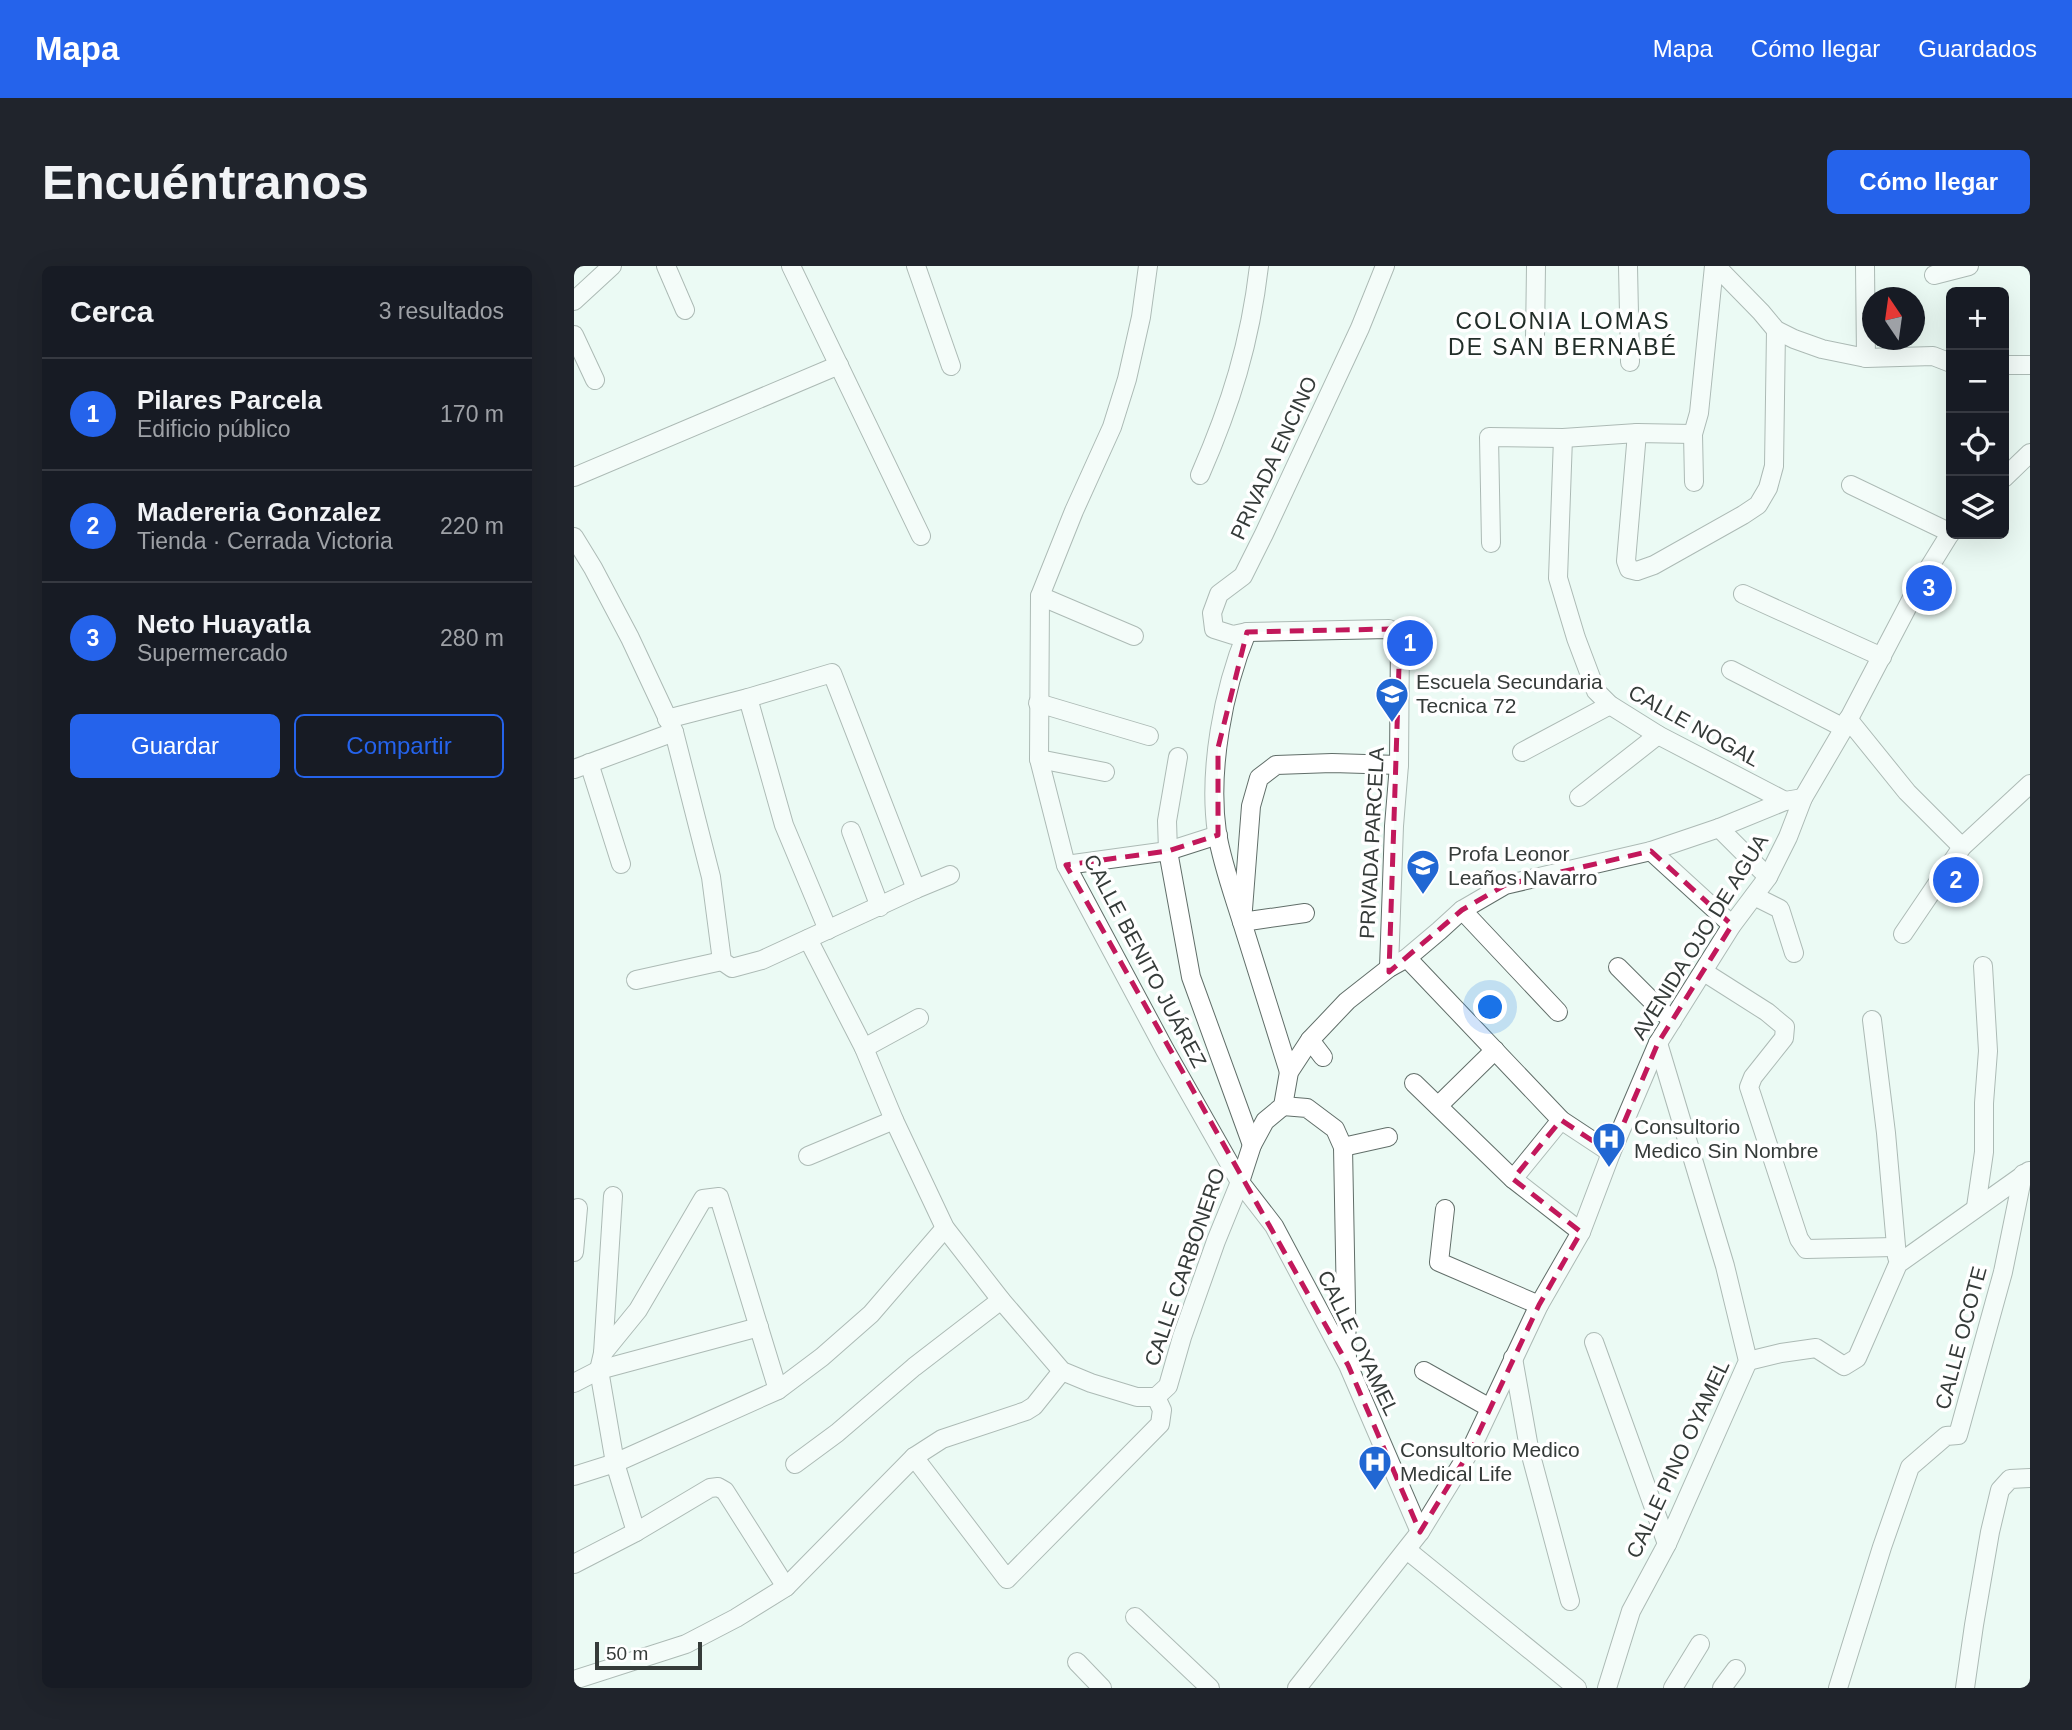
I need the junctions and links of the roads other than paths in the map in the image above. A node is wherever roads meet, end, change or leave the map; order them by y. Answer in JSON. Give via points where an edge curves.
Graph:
{"nodes":[{"id":1,"x":612,"y":266,"type":"edge"},
{"id":2,"x":666,"y":266,"type":"edge"},
{"id":3,"x":791,"y":266,"type":"edge"},
{"id":4,"x":916,"y":266,"type":"edge"},
{"id":5,"x":1148,"y":266,"type":"edge"},
{"id":6,"x":1259,"y":266,"type":"edge"},
{"id":7,"x":1385,"y":266,"type":"edge"},
{"id":8,"x":1536,"y":266,"type":"edge"},
{"id":9,"x":1628,"y":266,"type":"edge"},
{"id":10,"x":1715,"y":266,"type":"edge"},
{"id":11,"x":1865,"y":266,"type":"edge"},
{"id":12,"x":1937,"y":266,"type":"edge"},
{"id":13,"x":1969,"y":266,"type":"edge"},
{"id":14,"x":1732,"y":273,"type":"edge"},
{"id":15,"x":574,"y":301,"type":"edge"},
{"id":16,"x":685,"y":310,"type":"dead end"},
{"id":17,"x":1776,"y":330,"type":"junction"},
{"id":18,"x":574,"y":335,"type":"edge"},
{"id":19,"x":1535,"y":338,"type":"dead end"},
{"id":20,"x":1866,"y":358,"type":"junction"},
{"id":21,"x":1946,"y":361,"type":"edge"},
{"id":22,"x":1630,"y":362,"type":"dead end"},
{"id":23,"x":839,"y":365,"type":"junction"},
{"id":24,"x":2009,"y":365,"type":"edge"},
{"id":25,"x":2030,"y":365,"type":"edge"},
{"id":26,"x":951,"y":366,"type":"dead end"},
{"id":27,"x":595,"y":380,"type":"dead end"},
{"id":28,"x":1636,"y":433,"type":"junction"},
{"id":29,"x":1693,"y":434,"type":"junction"},
{"id":30,"x":1563,"y":438,"type":"junction"},
{"id":31,"x":2030,"y":453,"type":"edge"},
{"id":32,"x":1200,"y":475,"type":"dead end"},
{"id":33,"x":2006,"y":476,"type":"edge"},
{"id":34,"x":574,"y":477,"type":"edge"},
{"id":35,"x":1694,"y":482,"type":"dead end"},
{"id":36,"x":1851,"y":485,"type":"dead end"},
{"id":37,"x":1946,"y":530,"type":"edge"},
{"id":38,"x":921,"y":536,"type":"dead end"},
{"id":39,"x":574,"y":537,"type":"edge"},
{"id":40,"x":1947,"y":539,"type":"edge"},
{"id":41,"x":1491,"y":543,"type":"dead end"},
{"id":42,"x":1743,"y":594,"type":"dead end"},
{"id":43,"x":1040,"y":596,"type":"junction"},
{"id":44,"x":1247,"y":632,"type":"junction"},
{"id":45,"x":1134,"y":636,"type":"dead end"},
{"id":46,"x":1882,"y":657,"type":"junction"},
{"id":47,"x":1731,"y":670,"type":"dead end"},
{"id":48,"x":748,"y":698,"type":"junction"},
{"id":49,"x":1038,"y":703,"type":"junction"},
{"id":50,"x":1610,"y":705,"type":"junction"},
{"id":51,"x":1846,"y":724,"type":"junction"},
{"id":52,"x":671,"y":725,"type":"junction"},
{"id":53,"x":1658,"y":734,"type":"junction"},
{"id":54,"x":1149,"y":736,"type":"dead end"},
{"id":55,"x":1522,"y":752,"type":"dead end"},
{"id":56,"x":1178,"y":757,"type":"dead end"},
{"id":57,"x":1039,"y":759,"type":"junction"},
{"id":58,"x":1399,"y":765,"type":"junction"},
{"id":59,"x":578,"y":767,"type":"edge"},
{"id":60,"x":1105,"y":772,"type":"dead end"},
{"id":61,"x":2030,"y":784,"type":"edge"},
{"id":62,"x":1579,"y":797,"type":"dead end"},
{"id":63,"x":1794,"y":800,"type":"junction"},
{"id":64,"x":1719,"y":828,"type":"junction"},
{"id":65,"x":851,"y":831,"type":"dead end"},
{"id":66,"x":1218,"y":835,"type":"junction"},
{"id":67,"x":1962,"y":847,"type":"junction"},
{"id":68,"x":1168,"y":851,"type":"junction"},
{"id":69,"x":1651,"y":851,"type":"junction"},
{"id":70,"x":621,"y":864,"type":"dead end"},
{"id":71,"x":1066,"y":865,"type":"junction"},
{"id":72,"x":950,"y":875,"type":"dead end"},
{"id":73,"x":1768,"y":877,"type":"junction"},
{"id":74,"x":916,"y":889,"type":"junction"},
{"id":75,"x":1754,"y":896,"type":"junction"},
{"id":76,"x":880,"y":907,"type":"junction"},
{"id":77,"x":1462,"y":910,"type":"junction"},
{"id":78,"x":1305,"y":913,"type":"dead end"},
{"id":79,"x":1242,"y":922,"type":"junction"},
{"id":80,"x":1732,"y":925,"type":"junction"},
{"id":81,"x":828,"y":930,"type":"junction"},
{"id":82,"x":1903,"y":934,"type":"dead end"},
{"id":83,"x":808,"y":939,"type":"junction"},
{"id":84,"x":1794,"y":953,"type":"dead end"},
{"id":85,"x":1407,"y":958,"type":"junction"},
{"id":86,"x":722,"y":961,"type":"junction"},
{"id":87,"x":1983,"y":966,"type":"dead end"},
{"id":88,"x":1618,"y":967,"type":"dead end"},
{"id":89,"x":1389,"y":968,"type":"junction"},
{"id":90,"x":1704,"y":972,"type":"junction"},
{"id":91,"x":636,"y":979,"type":"dead end"},
{"id":92,"x":1558,"y":1012,"type":"dead end"},
{"id":93,"x":919,"y":1018,"type":"dead end"},
{"id":94,"x":1872,"y":1020,"type":"dead end"},
{"id":95,"x":1672,"y":1021,"type":"junction"},
{"id":96,"x":1310,"y":1040,"type":"junction"},
{"id":97,"x":1658,"y":1043,"type":"junction"},
{"id":98,"x":864,"y":1048,"type":"junction"},
{"id":99,"x":1495,"y":1050,"type":"junction"},
{"id":100,"x":1323,"y":1057,"type":"dead end"},
{"id":101,"x":1289,"y":1072,"type":"junction"},
{"id":102,"x":1414,"y":1083,"type":"dead end"},
{"id":103,"x":1283,"y":1106,"type":"junction"},
{"id":104,"x":1438,"y":1106,"type":"junction"},
{"id":105,"x":1561,"y":1119,"type":"junction"},
{"id":106,"x":894,"y":1120,"type":"junction"},
{"id":107,"x":1388,"y":1137,"type":"dead end"},
{"id":108,"x":1252,"y":1145,"type":"junction"},
{"id":109,"x":1343,"y":1147,"type":"junction"},
{"id":110,"x":1611,"y":1153,"type":"junction"},
{"id":111,"x":808,"y":1156,"type":"dead end"},
{"id":112,"x":2027,"y":1172,"type":"edge"},
{"id":113,"x":1513,"y":1179,"type":"junction"},
{"id":114,"x":1240,"y":1182,"type":"junction"},
{"id":115,"x":613,"y":1196,"type":"dead end"},
{"id":116,"x":1976,"y":1207,"type":"junction"},
{"id":117,"x":578,"y":1208,"type":"dead end"},
{"id":118,"x":1445,"y":1209,"type":"dead end"},
{"id":119,"x":945,"y":1228,"type":"junction"},
{"id":120,"x":1581,"y":1232,"type":"junction"},
{"id":121,"x":574,"y":1252,"type":"edge"},
{"id":122,"x":1896,"y":1256,"type":"junction"},
{"id":123,"x":1001,"y":1300,"type":"junction"},
{"id":124,"x":1539,"y":1305,"type":"junction"},
{"id":125,"x":759,"y":1327,"type":"junction"},
{"id":126,"x":1594,"y":1342,"type":"dead end"},
{"id":127,"x":1513,"y":1358,"type":"junction"},
{"id":128,"x":601,"y":1361,"type":"junction"},
{"id":129,"x":1748,"y":1361,"type":"junction"},
{"id":130,"x":1348,"y":1365,"type":"junction"},
{"id":131,"x":1062,"y":1371,"type":"junction"},
{"id":132,"x":1424,"y":1371,"type":"dead end"},
{"id":133,"x":574,"y":1383,"type":"edge"},
{"id":134,"x":778,"y":1390,"type":"junction"},
{"id":135,"x":1156,"y":1397,"type":"junction"},
{"id":136,"x":1490,"y":1408,"type":"junction"},
{"id":137,"x":914,"y":1457,"type":"junction"},
{"id":138,"x":615,"y":1463,"type":"junction"},
{"id":139,"x":796,"y":1464,"type":"dead end"},
{"id":140,"x":574,"y":1476,"type":"edge"},
{"id":141,"x":2030,"y":1478,"type":"edge"},
{"id":142,"x":636,"y":1532,"type":"junction"},
{"id":143,"x":1420,"y":1532,"type":"junction"},
{"id":144,"x":1667,"y":1544,"type":"junction"},
{"id":145,"x":1407,"y":1550,"type":"junction"},
{"id":146,"x":574,"y":1564,"type":"edge"},
{"id":147,"x":786,"y":1587,"type":"junction"},
{"id":148,"x":1570,"y":1601,"type":"dead end"},
{"id":149,"x":1135,"y":1617,"type":"dead end"},
{"id":150,"x":1700,"y":1644,"type":"dead end"},
{"id":151,"x":1077,"y":1662,"type":"dead end"},
{"id":152,"x":1735,"y":1669,"type":"dead end"},
{"id":153,"x":574,"y":1680,"type":"edge"},
{"id":154,"x":1102,"y":1688,"type":"edge"},
{"id":155,"x":1210,"y":1688,"type":"edge"},
{"id":156,"x":1297,"y":1688,"type":"edge"},
{"id":157,"x":1577,"y":1688,"type":"edge"},
{"id":158,"x":1607,"y":1688,"type":"edge"},
{"id":159,"x":1673,"y":1688,"type":"edge"},
{"id":160,"x":1722,"y":1688,"type":"edge"},
{"id":161,"x":1838,"y":1688,"type":"edge"},
{"id":162,"x":1965,"y":1688,"type":"edge"}],
"edges":[{"from":1,"to":15,"type":"street"},
{"from":2,"to":16,"type":"street"},
{"from":3,"to":23,"type":"street"},
{"from":4,"to":26,"type":"street"},
{"from":5,"to":43,"type":"street","name":"CALLE BENITO JUÁREZ","via":[[1141,317],[1112,427]]},
{"from":6,"to":32,"type":"street","via":[[1250,332],[1234,391]]},
{"from":7,"to":44,"type":"street","name":"PRIVADA ENCINO","via":[[1243,576],[1219,594],[1212,613],[1214,629],[1233,635]]},
{"from":8,"to":19,"type":"street"},
{"from":9,"to":22,"type":"street"},
{"from":10,"to":14,"type":"street"},
{"from":10,"to":29,"type":"street"},
{"from":11,"to":20,"type":"street"},
{"from":12,"to":13,"type":"street","via":[[1934,275]]},
{"from":14,"to":17,"type":"street"},
{"from":17,"to":20,"type":"street","via":[[1822,349]]},
{"from":17,"to":28,"type":"street","via":[[1774,466],[1768,488],[1758,505],[1637,571],[1629,569],[1626,561]]},
{"from":18,"to":27,"type":"street"},
{"from":20,"to":21,"type":"street","via":[[1933,356]]},
{"from":23,"to":34,"type":"street"},
{"from":23,"to":38,"type":"street"},
{"from":24,"to":25,"type":"street"},
{"from":28,"to":29,"type":"street"},
{"from":28,"to":30,"type":"street"},
{"from":29,"to":35,"type":"street"},
{"from":30,"to":41,"type":"street","via":[[1489,437]]},
{"from":30,"to":50,"type":"street","name":"CALLE NOGAL","via":[[1558,578],[1597,691]]},
{"from":31,"to":33,"type":"street"},
{"from":36,"to":37,"type":"street"},
{"from":39,"to":52,"type":"street"},
{"from":40,"to":46,"type":"street","name":"AVENIDA OJO DE AGUA"},
{"from":42,"to":46,"type":"street"},
{"from":43,"to":45,"type":"street"},
{"from":43,"to":49,"type":"street","name":"CALLE BENITO JUÁREZ"},
{"from":44,"to":58,"type":"street","name":"PRIVADA PARCELA","via":[[1389,629],[1400,636]]},
{"from":44,"to":66,"type":"street","via":[[1231,679],[1218,748],[1214,799]]},
{"from":46,"to":51,"type":"street","name":"AVENIDA OJO DE AGUA"},
{"from":47,"to":51,"type":"street"},
{"from":48,"to":52,"type":"street"},
{"from":48,"to":74,"type":"street","via":[[832,673]]},
{"from":48,"to":81,"type":"street","via":[[784,825]]},
{"from":49,"to":54,"type":"street"},
{"from":49,"to":57,"type":"street","name":"CALLE BENITO JUÁREZ"},
{"from":50,"to":53,"type":"street","name":"CALLE NOGAL"},
{"from":50,"to":55,"type":"street"},
{"from":51,"to":63,"type":"street","name":"AVENIDA OJO DE AGUA"},
{"from":51,"to":67,"type":"street"},
{"from":52,"to":59,"type":"street"},
{"from":52,"to":86,"type":"street","via":[[710,877]]},
{"from":53,"to":62,"type":"street"},
{"from":53,"to":63,"type":"street","name":"CALLE NOGAL"},
{"from":56,"to":68,"type":"street","via":[[1167,821]]},
{"from":57,"to":60,"type":"street"},
{"from":57,"to":71,"type":"street","name":"CALLE BENITO JUÁREZ"},
{"from":58,"to":79,"type":"street","via":[[1276,765],[1259,778],[1251,806]]},
{"from":58,"to":89,"type":"street","name":"PRIVADA PARCELA"},
{"from":59,"to":70,"type":"street"},
{"from":61,"to":67,"type":"street"},
{"from":63,"to":64,"type":"street"},
{"from":63,"to":73,"type":"street","name":"AVENIDA OJO DE AGUA","via":[[1788,837]]},
{"from":64,"to":69,"type":"street"},
{"from":64,"to":73,"type":"street"},
{"from":65,"to":76,"type":"street"},
{"from":66,"to":68,"type":"street"},
{"from":66,"to":79,"type":"street"},
{"from":67,"to":82,"type":"street"},
{"from":68,"to":71,"type":"street"},
{"from":68,"to":108,"type":"street","via":[[1191,977]]},
{"from":69,"to":77,"type":"street","via":[[1505,885]]},
{"from":69,"to":80,"type":"street"},
{"from":71,"to":114,"type":"street","name":"CALLE BENITO JUÁREZ"},
{"from":72,"to":74,"type":"street"},
{"from":73,"to":75,"type":"street","name":"AVENIDA OJO DE AGUA"},
{"from":74,"to":76,"type":"street"},
{"from":75,"to":80,"type":"street","name":"AVENIDA OJO DE AGUA"},
{"from":75,"to":84,"type":"street","via":[[1780,909]]},
{"from":76,"to":81,"type":"street"},
{"from":77,"to":85,"type":"street"},
{"from":77,"to":92,"type":"street"},
{"from":78,"to":79,"type":"street"},
{"from":79,"to":101,"type":"street"},
{"from":80,"to":90,"type":"street","name":"AVENIDA OJO DE AGUA"},
{"from":81,"to":83,"type":"street"},
{"from":83,"to":86,"type":"street","via":[[738,967]]},
{"from":83,"to":98,"type":"street","name":"CALLE CARBONERO"},
{"from":85,"to":89,"type":"street"},
{"from":85,"to":99,"type":"street"},
{"from":86,"to":91,"type":"street"},
{"from":87,"to":116,"type":"street","via":[[1988,1051],[1984,1152]]},
{"from":88,"to":95,"type":"street"},
{"from":89,"to":96,"type":"street","via":[[1347,1001]]},
{"from":90,"to":95,"type":"street","name":"AVENIDA OJO DE AGUA"},
{"from":90,"to":122,"type":"street","via":[[1784,1027],[1784,1038],[1749,1087],[1798,1239],[1806,1249]]},
{"from":93,"to":98,"type":"street"},
{"from":94,"to":122,"type":"street"},
{"from":95,"to":97,"type":"street","name":"AVENIDA OJO DE AGUA"},
{"from":96,"to":100,"type":"street"},
{"from":96,"to":101,"type":"street"},
{"from":97,"to":110,"type":"street","name":"AVENIDA OJO DE AGUA"},
{"from":97,"to":129,"type":"street","name":"CALLE PINO OYAMEL","via":[[1725,1266]]},
{"from":98,"to":106,"type":"street","name":"CALLE CARBONERO"},
{"from":99,"to":104,"type":"street"},
{"from":99,"to":105,"type":"street"},
{"from":101,"to":103,"type":"street"},
{"from":102,"to":104,"type":"street"},
{"from":103,"to":108,"type":"street","name":"CALLE CARBONERO","via":[[1265,1121]]},
{"from":103,"to":109,"type":"street","via":[[1307,1108],[1335,1129]]},
{"from":104,"to":113,"type":"street"},
{"from":105,"to":110,"type":"street"},
{"from":105,"to":113,"type":"street"},
{"from":106,"to":111,"type":"street"},
{"from":106,"to":119,"type":"street","name":"CALLE CARBONERO"},
{"from":107,"to":109,"type":"street"},
{"from":108,"to":114,"type":"street","name":"CALLE CARBONERO"},
{"from":109,"to":130,"type":"street"},
{"from":110,"to":120,"type":"street","name":"AVENIDA OJO DE AGUA"},
{"from":112,"to":116,"type":"street"},
{"from":112,"to":161,"type":"street","name":"CALLE OCOTE","via":[[1958,1434],[1946,1436],[1910,1467]]},
{"from":113,"to":120,"type":"street"},
{"from":114,"to":130,"type":"street","name":"CALLE OYAMEL","via":[[1273,1226]]},
{"from":114,"to":135,"type":"street","name":"CALLE CARBONERO","via":[[1168,1386]]},
{"from":115,"to":128,"type":"street"},
{"from":116,"to":122,"type":"street"},
{"from":117,"to":121,"type":"street"},
{"from":118,"to":124,"type":"street","via":[[1439,1262]]},
{"from":119,"to":123,"type":"street","name":"CALLE CARBONERO"},
{"from":119,"to":134,"type":"street","via":[[872,1314]]},
{"from":120,"to":124,"type":"street","name":"AVENIDA OJO DE AGUA"},
{"from":122,"to":129,"type":"street","via":[[1857,1358],[1844,1366],[1816,1348]]},
{"from":123,"to":131,"type":"street","name":"CALLE CARBONERO"},
{"from":123,"to":139,"type":"street"},
{"from":124,"to":127,"type":"street","name":"AVENIDA OJO DE AGUA"},
{"from":125,"to":128,"type":"street"},
{"from":125,"to":128,"type":"street","via":[[719,1197],[703,1199],[638,1311]]},
{"from":125,"to":134,"type":"street"},
{"from":126,"to":144,"type":"street"},
{"from":127,"to":136,"type":"street","name":"AVENIDA OJO DE AGUA"},
{"from":127,"to":148,"type":"street","via":[[1529,1448]]},
{"from":128,"to":133,"type":"street"},
{"from":128,"to":138,"type":"street"},
{"from":129,"to":144,"type":"street","name":"CALLE PINO OYAMEL"},
{"from":130,"to":143,"type":"street","name":"CALLE OYAMEL"},
{"from":131,"to":135,"type":"street","name":"CALLE CARBONERO","via":[[1137,1397]]},
{"from":131,"to":137,"type":"street","via":[[1026,1411],[942,1439]]},
{"from":132,"to":136,"type":"street"},
{"from":134,"to":138,"type":"street"},
{"from":135,"to":137,"type":"street","via":[[1162,1410],[1160,1424],[1007,1579]]},
{"from":136,"to":143,"type":"street","name":"AVENIDA OJO DE AGUA","via":[[1471,1449]]},
{"from":137,"to":147,"type":"street"},
{"from":138,"to":140,"type":"street"},
{"from":138,"to":142,"type":"street"},
{"from":141,"to":162,"type":"street","via":[[2010,1479],[2000,1490]]},
{"from":142,"to":146,"type":"street"},
{"from":142,"to":147,"type":"street","via":[[718,1487],[725,1491]]},
{"from":143,"to":145,"type":"street","name":"AVENIDA OJO DE AGUA"},
{"from":144,"to":158,"type":"street","name":"CALLE PINO OYAMEL","via":[[1631,1611]]},
{"from":145,"to":156,"type":"street","name":"AVENIDA OJO DE AGUA"},
{"from":145,"to":157,"type":"street"},
{"from":147,"to":153,"type":"street","via":[[686,1644]]},
{"from":149,"to":155,"type":"street"},
{"from":150,"to":159,"type":"street"},
{"from":151,"to":154,"type":"street"},
{"from":152,"to":160,"type":"street"}]}
